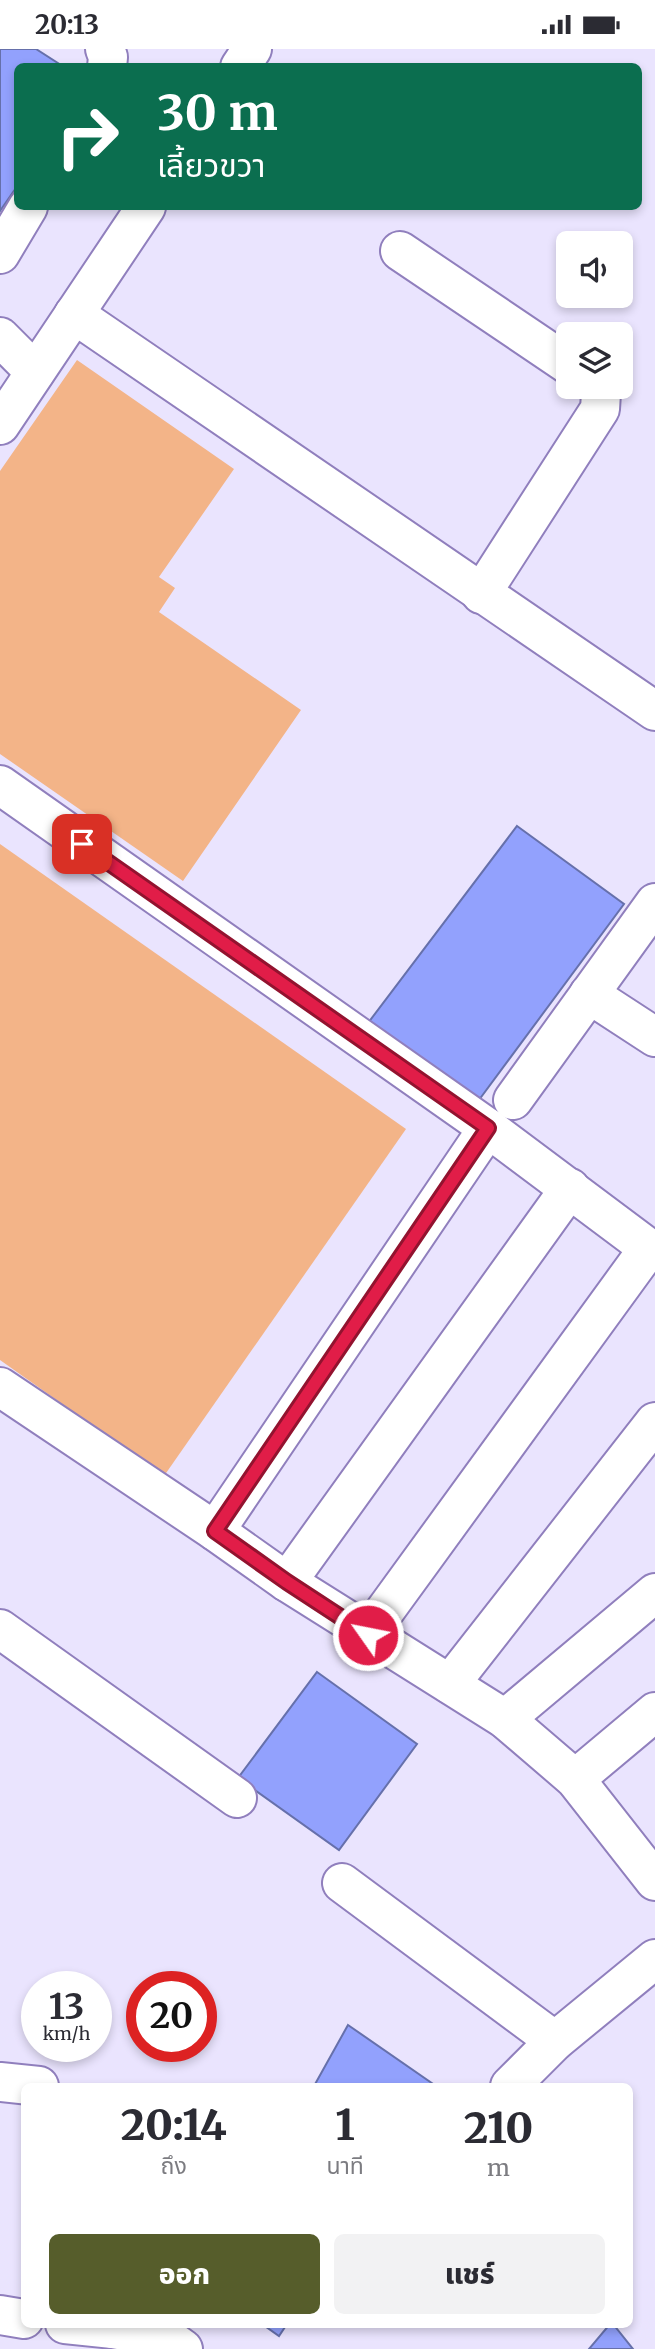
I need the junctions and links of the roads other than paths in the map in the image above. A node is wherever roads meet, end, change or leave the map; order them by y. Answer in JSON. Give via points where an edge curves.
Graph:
{"nodes":[{"id":1,"x":26,"y":210,"type":"edge"},
{"id":2,"x":144,"y":210,"type":"edge"},
{"id":3,"x":400,"y":251,"type":"dead end"},
{"id":4,"x":0,"y":254,"type":"edge"},
{"id":5,"x":74,"y":314,"type":"junction"},
{"id":6,"x":0,"y":337,"type":"edge"},
{"id":7,"x":556,"y":356,"type":"edge"},
{"id":8,"x":35,"y":372,"type":"junction"},
{"id":9,"x":601,"y":399,"type":"edge"},
{"id":10,"x":0,"y":425,"type":"edge"},
{"id":11,"x":481,"y":594,"type":"junction"},
{"id":12,"x":655,"y":711,"type":"edge"},
{"id":13,"x":0,"y":785,"type":"edge"},
{"id":14,"x":655,"y":903,"type":"edge"},
{"id":15,"x":589,"y":994,"type":"junction"},
{"id":16,"x":655,"y":1037,"type":"edge"},
{"id":17,"x":513,"y":1101,"type":"dead end"},
{"id":18,"x":488,"y":1128,"type":"junction"},
{"id":19,"x":570,"y":1188,"type":"junction"},
{"id":20,"x":652,"y":1251,"type":"edge"},
{"id":21,"x":0,"y":1387,"type":"edge"},
{"id":22,"x":655,"y":1422,"type":"edge"},
{"id":23,"x":215,"y":1531,"type":"junction"},
{"id":24,"x":287,"y":1582,"type":"junction"},
{"id":25,"x":655,"y":1593,"type":"edge"},
{"id":26,"x":0,"y":1629,"type":"edge"},
{"id":27,"x":368,"y":1635,"type":"junction"},
{"id":28,"x":450,"y":1684,"type":"junction"},
{"id":29,"x":655,"y":1712,"type":"edge"},
{"id":30,"x":505,"y":1720,"type":"junction"},
{"id":31,"x":575,"y":1779,"type":"junction"},
{"id":32,"x":237,"y":1798,"type":"dead end"},
{"id":33,"x":655,"y":1881,"type":"edge"},
{"id":34,"x":342,"y":1883,"type":"dead end"},
{"id":35,"x":655,"y":1959,"type":"edge"},
{"id":36,"x":555,"y":2041,"type":"junction"},
{"id":37,"x":0,"y":2082,"type":"edge"},
{"id":38,"x":513,"y":2083,"type":"edge"},
{"id":39,"x":21,"y":2084,"type":"edge"},
{"id":40,"x":0,"y":2315,"type":"edge"},
{"id":41,"x":21,"y":2318,"type":"edge"},
{"id":42,"x":119,"y":2328,"type":"edge"},
{"id":43,"x":183,"y":2349,"type":"edge"}],
"edges":[{"from":1,"to":4,"type":"street"},
{"from":2,"to":5,"type":"street"},
{"from":3,"to":7,"type":"street"},
{"from":5,"to":8,"type":"street"},
{"from":5,"to":11,"type":"street"},
{"from":6,"to":8,"type":"street"},
{"from":8,"to":10,"type":"street"},
{"from":9,"to":11,"type":"street","via":[[600,409]]},
{"from":11,"to":12,"type":"street"},
{"from":13,"to":18,"type":"street"},
{"from":14,"to":15,"type":"street"},
{"from":15,"to":16,"type":"street"},
{"from":15,"to":17,"type":"street"},
{"from":18,"to":19,"type":"street"},
{"from":18,"to":23,"type":"street"},
{"from":19,"to":20,"type":"street"},
{"from":19,"to":24,"type":"street"},
{"from":20,"to":27,"type":"street"},
{"from":21,"to":23,"type":"street"},
{"from":22,"to":28,"type":"street"},
{"from":23,"to":24,"type":"street"},
{"from":24,"to":27,"type":"street"},
{"from":25,"to":30,"type":"street"},
{"from":26,"to":32,"type":"street"},
{"from":27,"to":28,"type":"street"},
{"from":28,"to":30,"type":"street"},
{"from":29,"to":31,"type":"street"},
{"from":30,"to":31,"type":"street"},
{"from":31,"to":33,"type":"street"},
{"from":34,"to":36,"type":"street"},
{"from":35,"to":36,"type":"street"},
{"from":36,"to":38,"type":"street"},
{"from":37,"to":39,"type":"street"},
{"from":40,"to":41,"type":"street"},
{"from":42,"to":43,"type":"street","via":[[169,2339]]}]}
